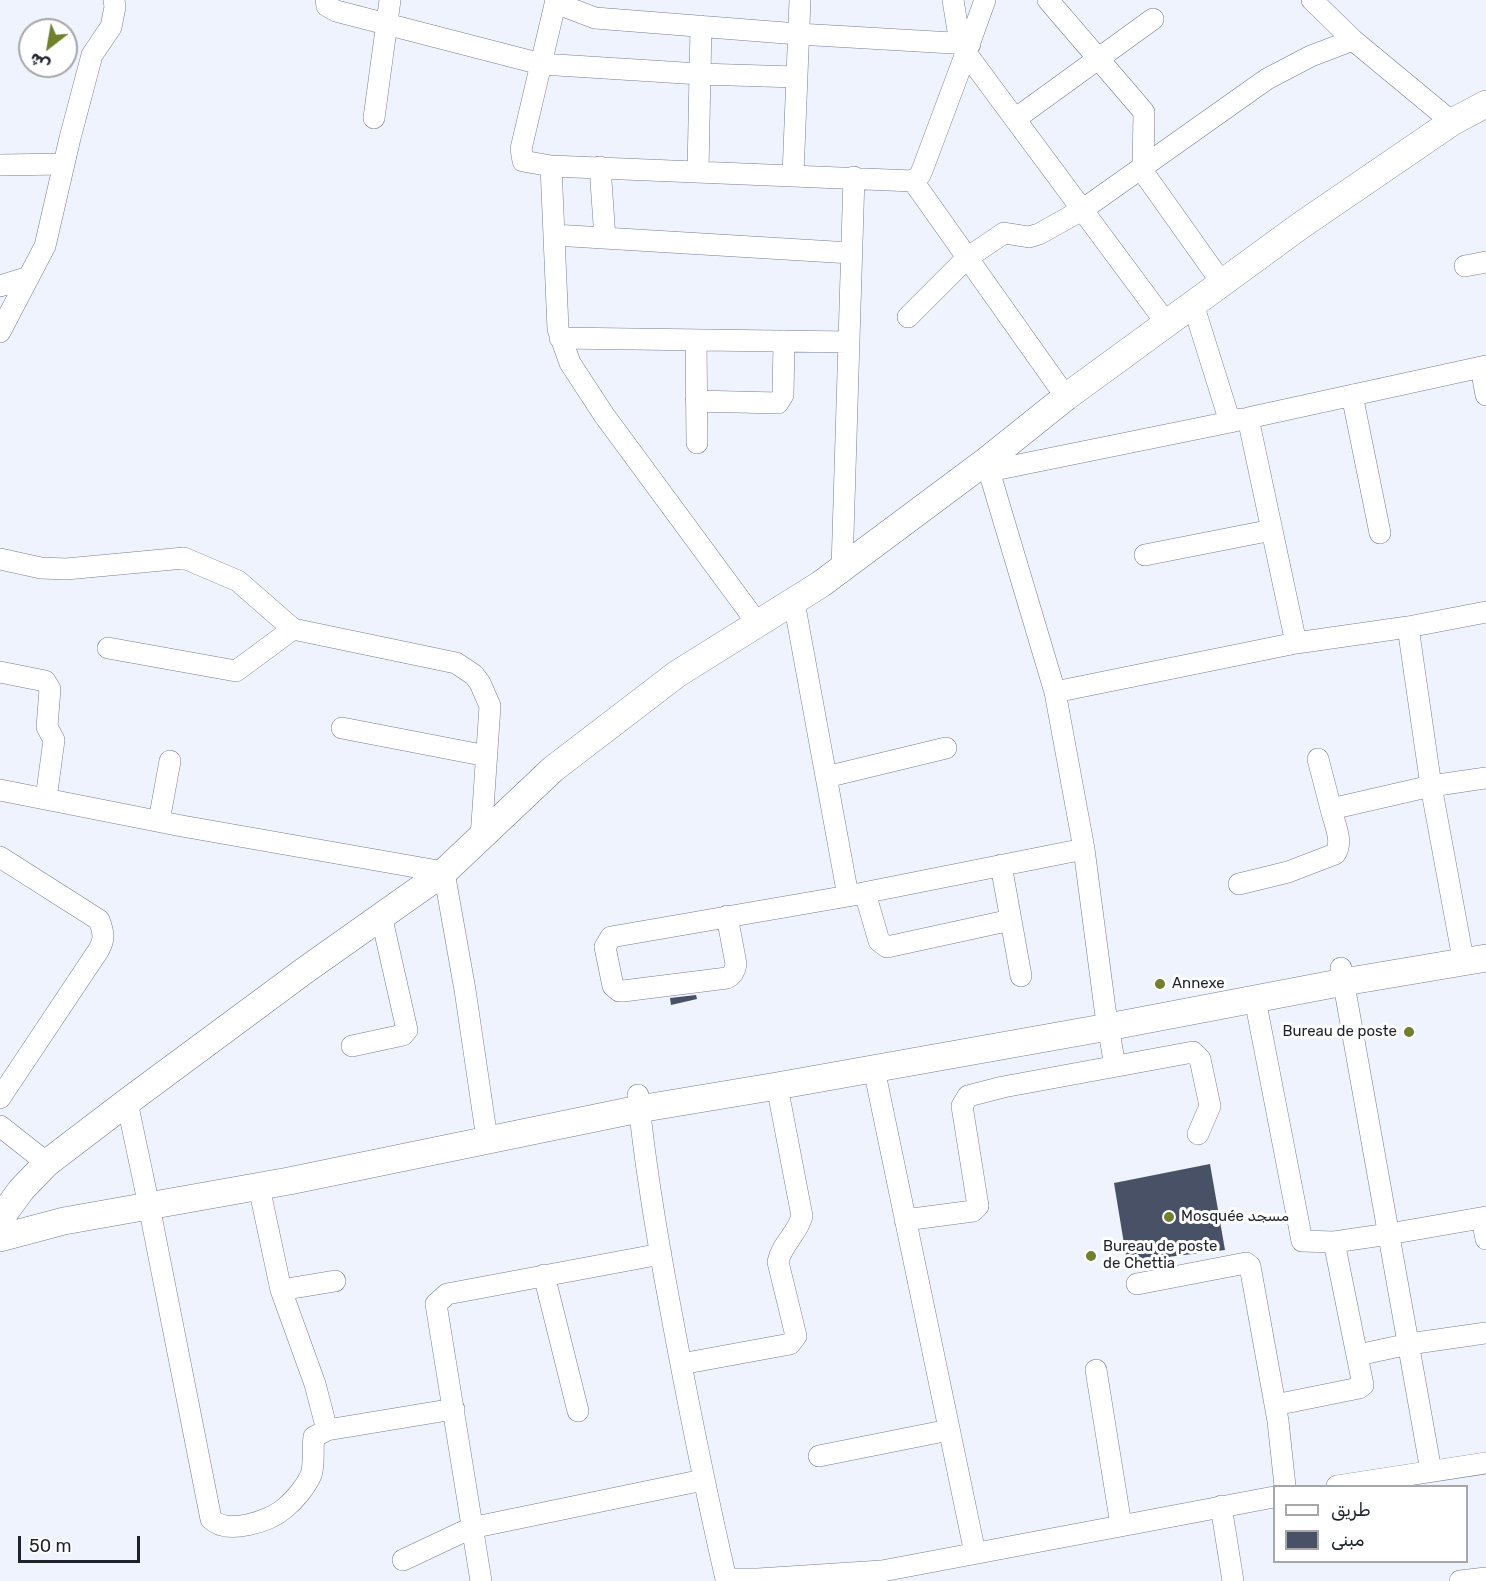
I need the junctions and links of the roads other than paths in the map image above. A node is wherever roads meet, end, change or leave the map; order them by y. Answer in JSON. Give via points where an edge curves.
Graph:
{"nodes":[{"id":1,"x":114,"y":0,"type":"edge"},
{"id":2,"x":326,"y":0,"type":"edge"},
{"id":3,"x":390,"y":0,"type":"edge"},
{"id":4,"x":558,"y":0,"type":"edge"},
{"id":5,"x":800,"y":0,"type":"edge"},
{"id":6,"x":953,"y":0,"type":"edge"},
{"id":7,"x":985,"y":0,"type":"edge"},
{"id":8,"x":1048,"y":0,"type":"edge"},
{"id":9,"x":1312,"y":0,"type":"edge"},
{"id":10,"x":1153,"y":19,"type":"dead end"},
{"id":11,"x":387,"y":26,"type":"junction"},
{"id":12,"x":701,"y":26,"type":"junction"},
{"id":13,"x":798,"y":34,"type":"junction"},
{"id":14,"x":1353,"y":40,"type":"junction"},
{"id":15,"x":965,"y":47,"type":"junction"},
{"id":16,"x":1098,"y":59,"type":"junction"},
{"id":17,"x":541,"y":64,"type":"junction"},
{"id":18,"x":700,"y":74,"type":"junction"},
{"id":19,"x":796,"y":77,"type":"junction"},
{"id":20,"x":1486,"y":104,"type":"edge"},
{"id":21,"x":374,"y":118,"type":"dead end"},
{"id":22,"x":1015,"y":119,"type":"junction"},
{"id":23,"x":1452,"y":122,"type":"junction"},
{"id":24,"x":64,"y":164,"type":"junction"},
{"id":25,"x":0,"y":165,"type":"edge"},
{"id":26,"x":551,"y":166,"type":"junction"},
{"id":27,"x":600,"y":168,"type":"junction"},
{"id":28,"x":1143,"y":168,"type":"junction"},
{"id":29,"x":698,"y":171,"type":"junction"},
{"id":30,"x":792,"y":175,"type":"junction"},
{"id":31,"x":854,"y":177,"type":"junction"},
{"id":32,"x":913,"y":181,"type":"junction"},
{"id":33,"x":1082,"y":210,"type":"junction"},
{"id":34,"x":554,"y":235,"type":"junction"},
{"id":35,"x":605,"y":238,"type":"junction"},
{"id":36,"x":851,"y":253,"type":"junction"},
{"id":37,"x":967,"y":258,"type":"junction"},
{"id":38,"x":1486,"y":262,"type":"edge"},
{"id":39,"x":1465,"y":266,"type":"dead end"},
{"id":40,"x":29,"y":277,"type":"junction"},
{"id":41,"x":1222,"y":283,"type":"junction"},
{"id":42,"x":0,"y":286,"type":"edge"},
{"id":43,"x":1193,"y":304,"type":"junction"},
{"id":44,"x":908,"y":317,"type":"dead end"},
{"id":45,"x":1167,"y":324,"type":"junction"},
{"id":46,"x":0,"y":332,"type":"edge"},
{"id":47,"x":560,"y":338,"type":"junction"},
{"id":48,"x":696,"y":340,"type":"junction"},
{"id":49,"x":784,"y":341,"type":"junction"},
{"id":50,"x":849,"y":342,"type":"junction"},
{"id":51,"x":1484,"y":366,"type":"edge"},
{"id":52,"x":1352,"y":395,"type":"junction"},
{"id":53,"x":1486,"y":395,"type":"edge"},
{"id":54,"x":1066,"y":397,"type":"junction"},
{"id":55,"x":696,"y":401,"type":"junction"},
{"id":56,"x":1239,"y":420,"type":"junction"},
{"id":57,"x":697,"y":443,"type":"dead end"},
{"id":58,"x":988,"y":466,"type":"junction"},
{"id":59,"x":1272,"y":530,"type":"junction"},
{"id":60,"x":1380,"y":533,"type":"dead end"},
{"id":61,"x":1145,"y":555,"type":"dead end"},
{"id":62,"x":0,"y":559,"type":"edge"},
{"id":63,"x":842,"y":568,"type":"junction"},
{"id":64,"x":794,"y":602,"type":"junction"},
{"id":65,"x":1486,"y":612,"type":"edge"},
{"id":66,"x":758,"y":624,"type":"junction"},
{"id":67,"x":1408,"y":627,"type":"junction"},
{"id":68,"x":293,"y":629,"type":"junction"},
{"id":69,"x":1296,"y":643,"type":"junction"},
{"id":70,"x":108,"y":648,"type":"dead end"},
{"id":71,"x":0,"y":672,"type":"edge"},
{"id":72,"x":1055,"y":692,"type":"junction"},
{"id":73,"x":342,"y":728,"type":"dead end"},
{"id":74,"x":946,"y":748,"type":"dead end"},
{"id":75,"x":487,"y":756,"type":"junction"},
{"id":76,"x":1318,"y":759,"type":"dead end"},
{"id":77,"x":170,"y":761,"type":"dead end"},
{"id":78,"x":826,"y":777,"type":"junction"},
{"id":79,"x":1486,"y":777,"type":"edge"},
{"id":80,"x":1431,"y":786,"type":"junction"},
{"id":81,"x":0,"y":790,"type":"edge"},
{"id":82,"x":46,"y":799,"type":"junction"},
{"id":83,"x":1331,"y":809,"type":"junction"},
{"id":84,"x":159,"y":821,"type":"junction"},
{"id":85,"x":481,"y":838,"type":"junction"},
{"id":86,"x":1084,"y":849,"type":"junction"},
{"id":87,"x":0,"y":857,"type":"edge"},
{"id":88,"x":1001,"y":866,"type":"junction"},
{"id":89,"x":444,"y":872,"type":"junction"},
{"id":90,"x":1239,"y":884,"type":"dead end"},
{"id":91,"x":856,"y":895,"type":"junction"},
{"id":92,"x":381,"y":915,"type":"junction"},
{"id":93,"x":727,"y":916,"type":"junction"},
{"id":94,"x":1011,"y":920,"type":"junction"},
{"id":95,"x":1478,"y":950,"type":"edge"},
{"id":96,"x":1343,"y":975,"type":"junction"},
{"id":97,"x":1021,"y":976,"type":"dead end"},
{"id":98,"x":1255,"y":999,"type":"junction"},
{"id":99,"x":1106,"y":1018,"type":"junction"},
{"id":100,"x":352,"y":1046,"type":"dead end"},
{"id":101,"x":1115,"y":1066,"type":"junction"},
{"id":102,"x":874,"y":1069,"type":"junction"},
{"id":103,"x":777,"y":1086,"type":"junction"},
{"id":104,"x":0,"y":1098,"type":"edge"},
{"id":105,"x":127,"y":1101,"type":"junction"},
{"id":106,"x":639,"y":1102,"type":"junction"},
{"id":107,"x":0,"y":1126,"type":"edge"},
{"id":108,"x":486,"y":1133,"type":"junction"},
{"id":109,"x":1198,"y":1134,"type":"dead end"},
{"id":110,"x":47,"y":1163,"type":"junction"},
{"id":111,"x":259,"y":1187,"type":"junction"},
{"id":112,"x":148,"y":1199,"type":"junction"},
{"id":113,"x":1484,"y":1218,"type":"edge"},
{"id":114,"x":0,"y":1219,"type":"edge"},
{"id":115,"x":905,"y":1221,"type":"junction"},
{"id":116,"x":1389,"y":1234,"type":"junction"},
{"id":117,"x":0,"y":1238,"type":"edge"},
{"id":118,"x":1486,"y":1239,"type":"edge"},
{"id":119,"x":1334,"y":1242,"type":"junction"},
{"id":120,"x":661,"y":1254,"type":"junction"},
{"id":121,"x":544,"y":1275,"type":"junction"},
{"id":122,"x":335,"y":1281,"type":"dead end"},
{"id":123,"x":1137,"y":1284,"type":"dead end"},
{"id":124,"x":281,"y":1290,"type":"junction"},
{"id":125,"x":1486,"y":1333,"type":"edge"},
{"id":126,"x":1409,"y":1344,"type":"junction"},
{"id":127,"x":1358,"y":1355,"type":"junction"},
{"id":128,"x":681,"y":1364,"type":"junction"},
{"id":129,"x":1096,"y":1370,"type":"dead end"},
{"id":130,"x":1275,"y":1405,"type":"junction"},
{"id":131,"x":454,"y":1409,"type":"junction"},
{"id":132,"x":578,"y":1411,"type":"dead end"},
{"id":133,"x":327,"y":1430,"type":"junction"},
{"id":134,"x":950,"y":1430,"type":"junction"},
{"id":135,"x":819,"y":1456,"type":"dead end"},
{"id":136,"x":1486,"y":1463,"type":"edge"},
{"id":137,"x":1431,"y":1471,"type":"junction"},
{"id":138,"x":703,"y":1480,"type":"junction"},
{"id":139,"x":1285,"y":1485,"type":"edge"},
{"id":140,"x":1343,"y":1485,"type":"edge"},
{"id":141,"x":1273,"y":1497,"type":"edge"},
{"id":142,"x":1221,"y":1506,"type":"junction"},
{"id":143,"x":1121,"y":1525,"type":"junction"},
{"id":144,"x":471,"y":1528,"type":"junction"},
{"id":145,"x":975,"y":1553,"type":"junction"},
{"id":146,"x":403,"y":1560,"type":"dead end"},
{"id":147,"x":882,"y":1576,"type":"edge"},
{"id":148,"x":1486,"y":1578,"type":"edge"},
{"id":149,"x":727,"y":1580,"type":"edge"},
{"id":150,"x":481,"y":1581,"type":"edge"},
{"id":151,"x":1233,"y":1581,"type":"edge"},
{"id":152,"x":1460,"y":1581,"type":"edge"}],
"edges":[{"from":1,"to":24,"type":"street","via":[[111,27],[93,55]]},
{"from":2,"to":11,"type":"street","via":[[327,6],[336,11]]},
{"from":3,"to":11,"type":"street"},
{"from":4,"to":12,"type":"street","via":[[595,18]]},
{"from":4,"to":17,"type":"street"},
{"from":5,"to":13,"type":"street"},
{"from":6,"to":15,"type":"street"},
{"from":7,"to":15,"type":"street"},
{"from":8,"to":16,"type":"street"},
{"from":9,"to":14,"type":"street"},
{"from":10,"to":16,"type":"street"},
{"from":11,"to":17,"type":"street"},
{"from":11,"to":21,"type":"street"},
{"from":12,"to":13,"type":"street"},
{"from":12,"to":18,"type":"street"},
{"from":13,"to":15,"type":"street"},
{"from":13,"to":19,"type":"street"},
{"from":14,"to":23,"type":"street"},
{"from":14,"to":28,"type":"street","via":[[1267,79]]},
{"from":15,"to":22,"type":"street"},
{"from":15,"to":32,"type":"street","via":[[923,168]]},
{"from":16,"to":22,"type":"street"},
{"from":16,"to":28,"type":"street","via":[[1144,112]]},
{"from":17,"to":18,"type":"street"},
{"from":17,"to":26,"type":"street","via":[[521,158]]},
{"from":18,"to":19,"type":"street"},
{"from":18,"to":29,"type":"street"},
{"from":19,"to":30,"type":"street"},
{"from":20,"to":23,"type":"main road"},
{"from":22,"to":33,"type":"street"},
{"from":23,"to":41,"type":"main road"},
{"from":24,"to":25,"type":"street"},
{"from":24,"to":40,"type":"street","via":[[45,246]]},
{"from":26,"to":27,"type":"street"},
{"from":26,"to":34,"type":"street"},
{"from":27,"to":29,"type":"street"},
{"from":27,"to":35,"type":"street"},
{"from":28,"to":33,"type":"street"},
{"from":28,"to":41,"type":"street"},
{"from":29,"to":30,"type":"street"},
{"from":30,"to":31,"type":"street"},
{"from":31,"to":32,"type":"street"},
{"from":31,"to":36,"type":"street"},
{"from":32,"to":37,"type":"street"},
{"from":33,"to":37,"type":"street","via":[[1040,234],[1029,237],[1004,233]]},
{"from":33,"to":45,"type":"street"},
{"from":34,"to":35,"type":"street"},
{"from":34,"to":47,"type":"street"},
{"from":35,"to":36,"type":"street"},
{"from":36,"to":50,"type":"street"},
{"from":37,"to":44,"type":"street"},
{"from":37,"to":54,"type":"street"},
{"from":38,"to":39,"type":"street"},
{"from":40,"to":42,"type":"street"},
{"from":40,"to":46,"type":"street"},
{"from":41,"to":43,"type":"main road"},
{"from":43,"to":45,"type":"main road"},
{"from":43,"to":56,"type":"street"},
{"from":45,"to":54,"type":"main road"},
{"from":47,"to":48,"type":"street"},
{"from":47,"to":66,"type":"street","via":[[570,363],[598,407]]},
{"from":48,"to":49,"type":"street"},
{"from":48,"to":55,"type":"street"},
{"from":49,"to":50,"type":"street"},
{"from":49,"to":55,"type":"street","via":[[783,395],[778,402]]},
{"from":50,"to":63,"type":"street"},
{"from":51,"to":52,"type":"street"},
{"from":51,"to":53,"type":"street"},
{"from":52,"to":56,"type":"street"},
{"from":52,"to":60,"type":"street"},
{"from":54,"to":58,"type":"main road"},
{"from":55,"to":57,"type":"street"},
{"from":56,"to":58,"type":"street"},
{"from":56,"to":59,"type":"street"},
{"from":58,"to":63,"type":"main road"},
{"from":58,"to":72,"type":"street"},
{"from":59,"to":61,"type":"street"},
{"from":59,"to":69,"type":"street"},
{"from":62,"to":68,"type":"street","via":[[66,569],[184,558],[237,581]]},
{"from":63,"to":64,"type":"main road"},
{"from":64,"to":66,"type":"main road"},
{"from":64,"to":78,"type":"street"},
{"from":65,"to":67,"type":"street"},
{"from":66,"to":85,"type":"main road","via":[[677,674],[553,769]]},
{"from":67,"to":69,"type":"street"},
{"from":67,"to":80,"type":"street"},
{"from":68,"to":70,"type":"street","via":[[236,671]]},
{"from":68,"to":75,"type":"street","via":[[466,668],[480,683],[490,706]]},
{"from":69,"to":72,"type":"street"},
{"from":71,"to":82,"type":"street","via":[[45,681],[50,688],[47,727],[54,740]]},
{"from":72,"to":86,"type":"street"},
{"from":73,"to":75,"type":"street"},
{"from":74,"to":78,"type":"street"},
{"from":75,"to":85,"type":"street"},
{"from":76,"to":83,"type":"street"},
{"from":77,"to":84,"type":"street"},
{"from":78,"to":91,"type":"street"},
{"from":79,"to":80,"type":"street"},
{"from":80,"to":83,"type":"street"},
{"from":80,"to":95,"type":"street"},
{"from":81,"to":82,"type":"street"},
{"from":82,"to":84,"type":"street"},
{"from":83,"to":90,"type":"street","via":[[1339,842],[1335,854],[1288,872]]},
{"from":84,"to":89,"type":"street"},
{"from":85,"to":89,"type":"main road"},
{"from":86,"to":88,"type":"street"},
{"from":86,"to":99,"type":"street"},
{"from":87,"to":104,"type":"street","via":[[99,920],[103,942]]},
{"from":88,"to":91,"type":"street"},
{"from":88,"to":94,"type":"street"},
{"from":89,"to":92,"type":"main road"},
{"from":89,"to":108,"type":"street"},
{"from":91,"to":93,"type":"street"},
{"from":91,"to":94,"type":"street","via":[[879,941],[887,947]]},
{"from":92,"to":100,"type":"street","via":[[407,1030],[403,1035]]},
{"from":92,"to":105,"type":"main road"},
{"from":93,"to":93,"type":"street","via":[[611,937],[605,947],[612,986],[623,991],[732,976],[736,964]]},
{"from":94,"to":97,"type":"street"},
{"from":95,"to":96,"type":"main road"},
{"from":96,"to":98,"type":"main road"},
{"from":96,"to":99,"type":"main road"},
{"from":96,"to":116,"type":"street"},
{"from":98,"to":99,"type":"main road"},
{"from":98,"to":119,"type":"street","via":[[1301,1239]]},
{"from":99,"to":101,"type":"street"},
{"from":99,"to":102,"type":"main road"},
{"from":99,"to":106,"type":"main road"},
{"from":101,"to":109,"type":"street","via":[[1192,1052],[1197,1056],[1210,1106]]},
{"from":101,"to":115,"type":"street","via":[[968,1096],[962,1106],[978,1206],[968,1212]]},
{"from":102,"to":103,"type":"main road"},
{"from":102,"to":115,"type":"street"},
{"from":103,"to":106,"type":"main road"},
{"from":103,"to":128,"type":"street","via":[[802,1216],[778,1262],[796,1336],[790,1344]]},
{"from":105,"to":110,"type":"main road"},
{"from":105,"to":112,"type":"street"},
{"from":106,"to":108,"type":"main road"},
{"from":106,"to":120,"type":"street"},
{"from":107,"to":110,"type":"street"},
{"from":108,"to":111,"type":"main road"},
{"from":108,"to":112,"type":"main road"},
{"from":110,"to":114,"type":"main road"},
{"from":111,"to":112,"type":"main road"},
{"from":111,"to":124,"type":"street"},
{"from":112,"to":114,"type":"main road","via":[[55,1208]]},
{"from":112,"to":117,"type":"main road"},
{"from":112,"to":133,"type":"street","via":[[211,1519],[230,1528],[262,1521],[283,1510],[294,1501],[310,1476],[314,1437]]},
{"from":113,"to":116,"type":"street"},
{"from":113,"to":118,"type":"street"},
{"from":115,"to":134,"type":"street"},
{"from":116,"to":119,"type":"street"},
{"from":116,"to":126,"type":"street"},
{"from":119,"to":127,"type":"street"},
{"from":120,"to":121,"type":"street"},
{"from":120,"to":128,"type":"street"},
{"from":121,"to":131,"type":"street","via":[[447,1293],[436,1304]]},
{"from":121,"to":132,"type":"street"},
{"from":122,"to":124,"type":"street"},
{"from":123,"to":130,"type":"street","via":[[1248,1264]]},
{"from":124,"to":133,"type":"street"},
{"from":125,"to":126,"type":"street"},
{"from":126,"to":127,"type":"street"},
{"from":126,"to":137,"type":"street"},
{"from":127,"to":130,"type":"street","via":[[1362,1386]]},
{"from":128,"to":138,"type":"street"},
{"from":129,"to":143,"type":"street"},
{"from":130,"to":139,"type":"street"},
{"from":131,"to":133,"type":"street"},
{"from":131,"to":144,"type":"street"},
{"from":134,"to":135,"type":"street"},
{"from":134,"to":145,"type":"street"},
{"from":136,"to":137,"type":"street"},
{"from":137,"to":140,"type":"street"},
{"from":138,"to":144,"type":"street"},
{"from":138,"to":149,"type":"street"},
{"from":141,"to":142,"type":"street"},
{"from":142,"to":143,"type":"street"},
{"from":142,"to":151,"type":"street"},
{"from":143,"to":145,"type":"street"},
{"from":144,"to":146,"type":"street"},
{"from":144,"to":150,"type":"street"},
{"from":145,"to":147,"type":"street"},
{"from":147,"to":149,"type":"street"},
{"from":148,"to":152,"type":"street"}]}
